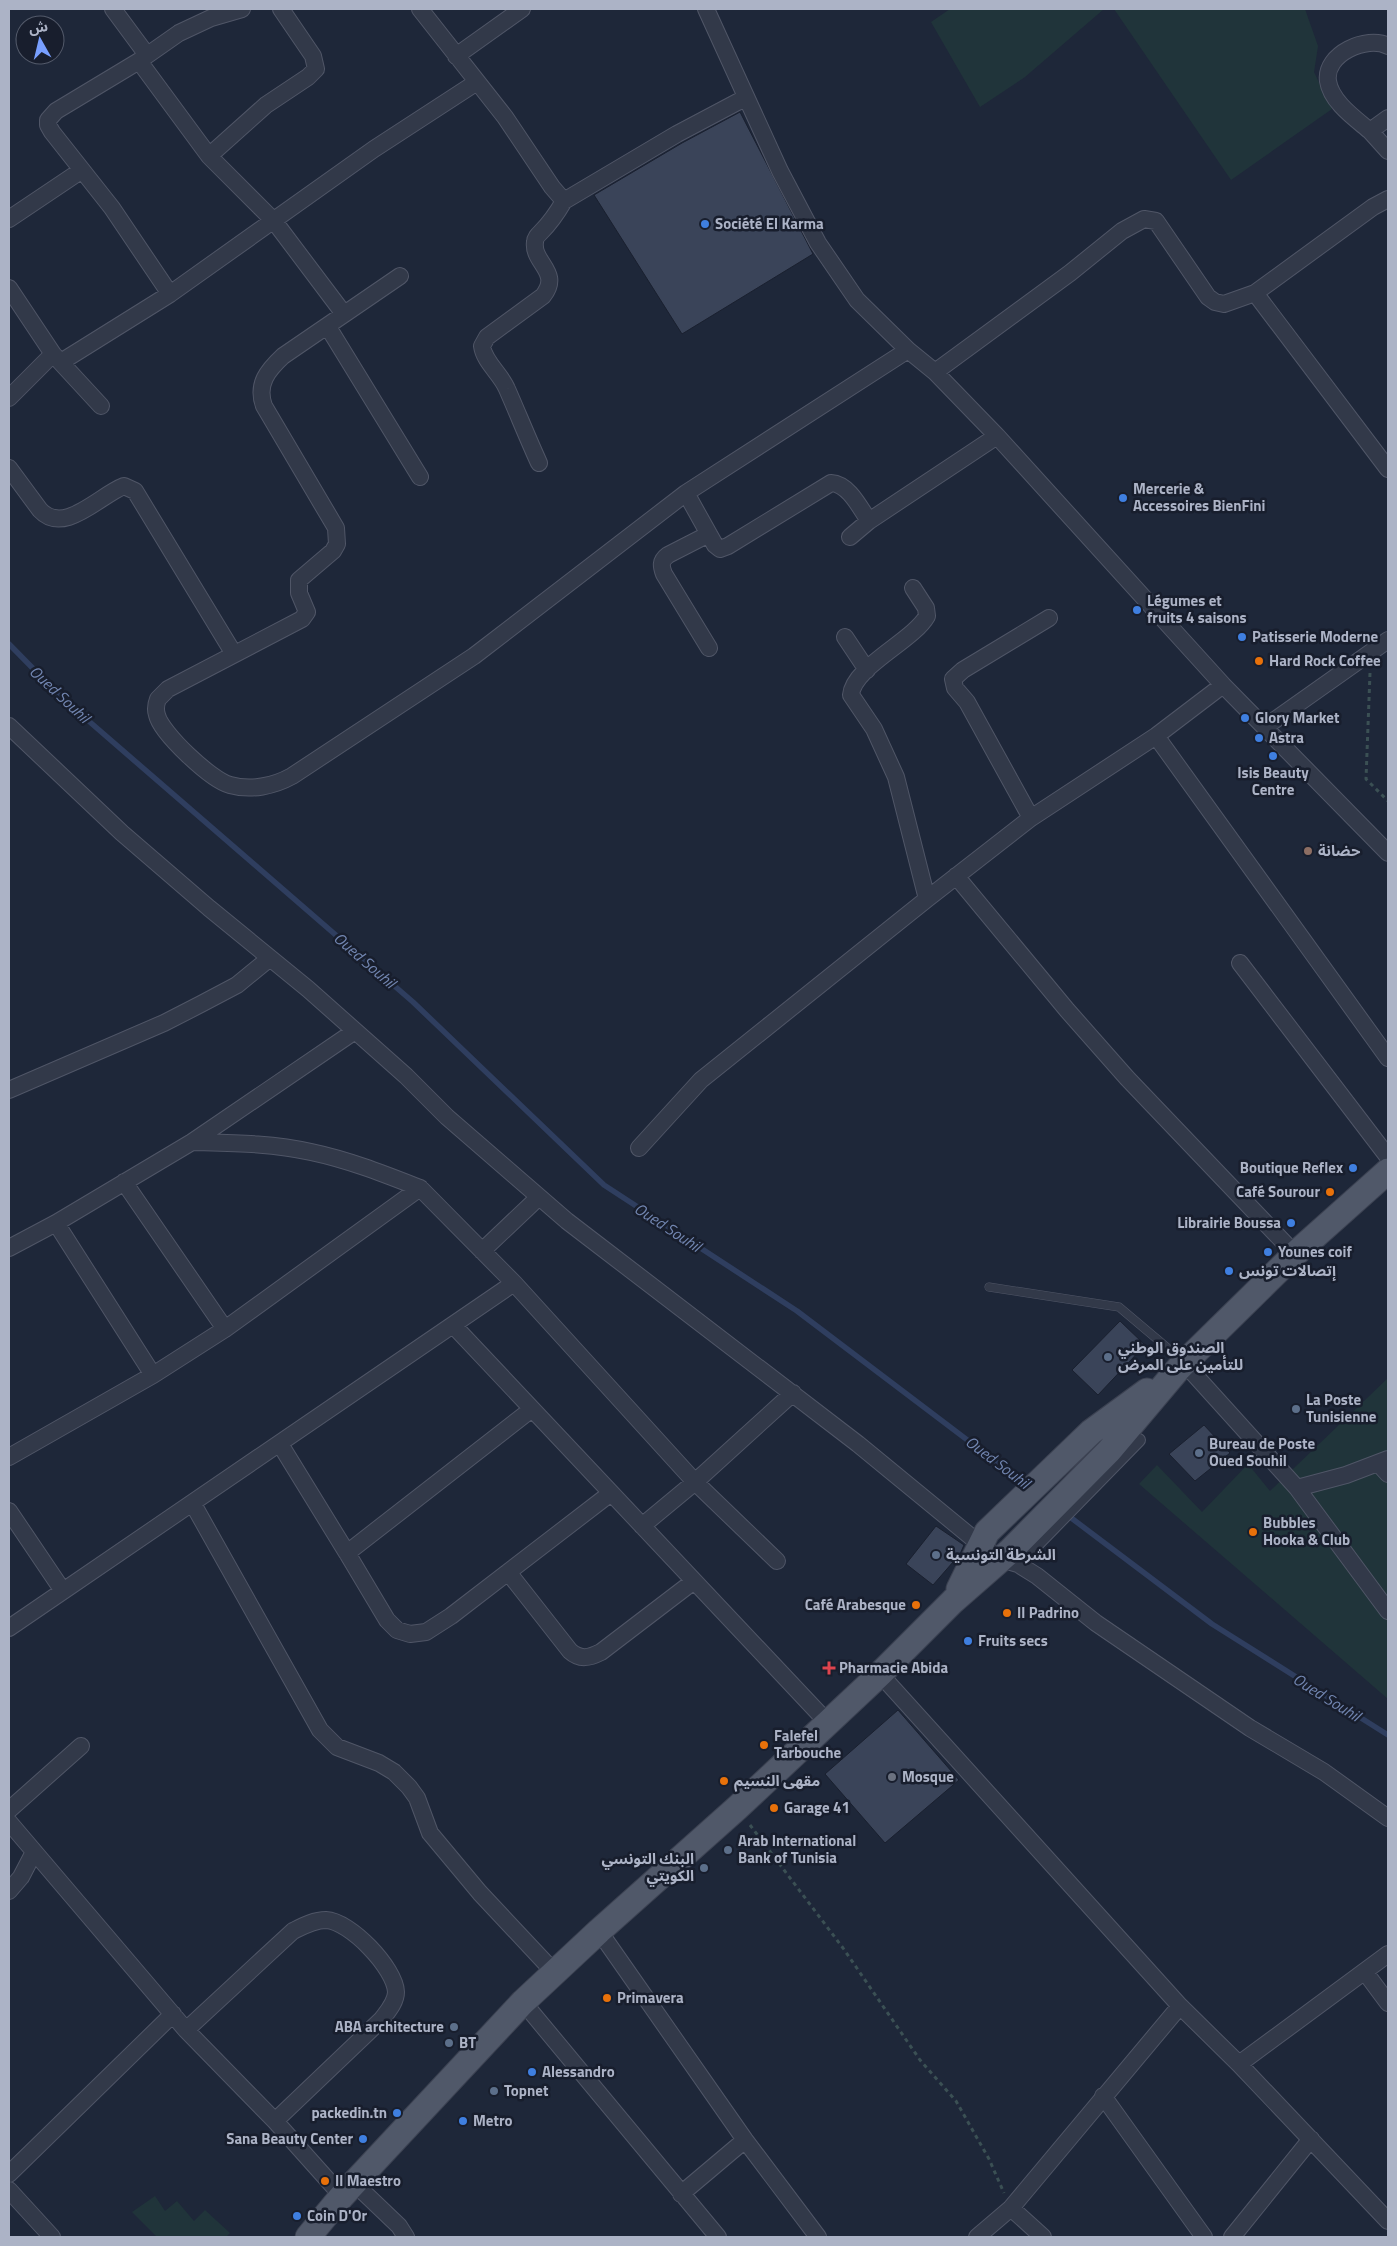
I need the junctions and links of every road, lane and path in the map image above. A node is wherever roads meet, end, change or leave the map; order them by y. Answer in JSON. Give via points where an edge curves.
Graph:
{"nodes":[{"id":1,"x":113,"y":9,"type":"edge"},
{"id":2,"x":242,"y":9,"type":"edge"},
{"id":3,"x":281,"y":9,"type":"edge"},
{"id":4,"x":420,"y":9,"type":"edge"},
{"id":5,"x":522,"y":9,"type":"edge"},
{"id":6,"x":706,"y":9,"type":"edge"},
{"id":7,"x":1388,"y":46,"type":"edge"},
{"id":8,"x":456,"y":56,"type":"junction"},
{"id":9,"x":143,"y":58,"type":"junction"},
{"id":10,"x":476,"y":82,"type":"junction"},
{"id":11,"x":745,"y":98,"type":"junction"},
{"id":12,"x":1388,"y":118,"type":"edge"},
{"id":13,"x":1370,"y":131,"type":"junction"},
{"id":14,"x":1388,"y":151,"type":"edge"},
{"id":15,"x":209,"y":156,"type":"junction"},
{"id":16,"x":82,"y":170,"type":"junction"},
{"id":17,"x":1388,"y":199,"type":"edge"},
{"id":18,"x":564,"y":201,"type":"junction"},
{"id":19,"x":9,"y":219,"type":"edge"},
{"id":20,"x":274,"y":221,"type":"junction"},
{"id":21,"x":400,"y":276,"type":"dead end"},
{"id":22,"x":9,"y":288,"type":"edge"},
{"id":23,"x":1255,"y":293,"type":"junction"},
{"id":24,"x":170,"y":294,"type":"junction"},
{"id":25,"x":344,"y":314,"type":"junction"},
{"id":26,"x":328,"y":327,"type":"junction"},
{"id":27,"x":908,"y":350,"type":"junction"},
{"id":28,"x":57,"y":358,"type":"junction"},
{"id":29,"x":935,"y":372,"type":"junction"},
{"id":30,"x":9,"y":398,"type":"edge"},
{"id":31,"x":101,"y":406,"type":"dead end"},
{"id":32,"x":997,"y":436,"type":"junction"},
{"id":33,"x":540,"y":463,"type":"dead end"},
{"id":34,"x":9,"y":468,"type":"edge"},
{"id":35,"x":1388,"y":469,"type":"edge"},
{"id":36,"x":420,"y":477,"type":"dead end"},
{"id":37,"x":686,"y":493,"type":"junction"},
{"id":38,"x":869,"y":521,"type":"junction"},
{"id":39,"x":710,"y":534,"type":"junction"},
{"id":40,"x":850,"y":537,"type":"dead end"},
{"id":41,"x":913,"y":588,"type":"dead end"},
{"id":42,"x":1049,"y":618,"type":"dead end"},
{"id":43,"x":845,"y":637,"type":"dead end"},
{"id":44,"x":1388,"y":640,"type":"edge"},
{"id":45,"x":710,"y":648,"type":"dead end"},
{"id":46,"x":1370,"y":653,"type":"junction"},
{"id":47,"x":234,"y":654,"type":"junction"},
{"id":48,"x":867,"y":670,"type":"junction"},
{"id":49,"x":1223,"y":685,"type":"junction"},
{"id":50,"x":9,"y":726,"type":"edge"},
{"id":51,"x":1264,"y":727,"type":"junction"},
{"id":52,"x":1156,"y":736,"type":"junction"},
{"id":53,"x":1388,"y":801,"type":"edge"},
{"id":54,"x":1031,"y":818,"type":"junction"},
{"id":55,"x":1388,"y":853,"type":"edge"},
{"id":56,"x":956,"y":876,"type":"junction"},
{"id":57,"x":927,"y":899,"type":"junction"},
{"id":58,"x":270,"y":958,"type":"junction"},
{"id":59,"x":1240,"y":963,"type":"dead end"},
{"id":60,"x":355,"y":1031,"type":"junction"},
{"id":61,"x":1388,"y":1058,"type":"edge"},
{"id":62,"x":9,"y":1090,"type":"edge"},
{"id":63,"x":192,"y":1142,"type":"junction"},
{"id":64,"x":639,"y":1148,"type":"dead end"},
{"id":65,"x":1388,"y":1157,"type":"edge"},
{"id":66,"x":1388,"y":1171,"type":"edge"},
{"id":67,"x":124,"y":1182,"type":"junction"},
{"id":68,"x":420,"y":1188,"type":"junction"},
{"id":69,"x":540,"y":1197,"type":"junction"},
{"id":70,"x":56,"y":1223,"type":"junction"},
{"id":71,"x":9,"y":1248,"type":"edge"},
{"id":72,"x":482,"y":1251,"type":"junction"},
{"id":73,"x":1295,"y":1254,"type":"junction"},
{"id":74,"x":514,"y":1283,"type":"junction"},
{"id":75,"x":989,"y":1287,"type":"dead end"},
{"id":76,"x":453,"y":1325,"type":"junction"},
{"id":77,"x":225,"y":1329,"type":"junction"},
{"id":78,"x":1182,"y":1365,"type":"junction"},
{"id":79,"x":153,"y":1375,"type":"junction"},
{"id":80,"x":793,"y":1393,"type":"junction"},
{"id":81,"x":532,"y":1409,"type":"junction"},
{"id":82,"x":1139,"y":1440,"type":"dead end"},
{"id":83,"x":280,"y":1444,"type":"junction"},
{"id":84,"x":9,"y":1456,"type":"edge"},
{"id":85,"x":1385,"y":1465,"type":"edge"},
{"id":86,"x":695,"y":1482,"type":"junction"},
{"id":87,"x":1297,"y":1488,"type":"junction"},
{"id":88,"x":611,"y":1492,"type":"junction"},
{"id":89,"x":193,"y":1504,"type":"junction"},
{"id":90,"x":9,"y":1511,"type":"edge"},
{"id":91,"x":642,"y":1526,"type":"junction"},
{"id":92,"x":1004,"y":1551,"type":"junction"},
{"id":93,"x":347,"y":1553,"type":"junction"},
{"id":94,"x":777,"y":1562,"type":"dead end"},
{"id":95,"x":508,"y":1572,"type":"junction"},
{"id":96,"x":694,"y":1581,"type":"junction"},
{"id":97,"x":63,"y":1591,"type":"junction"},
{"id":98,"x":1388,"y":1611,"type":"edge"},
{"id":99,"x":9,"y":1628,"type":"edge"},
{"id":100,"x":880,"y":1674,"type":"junction"},
{"id":101,"x":828,"y":1723,"type":"junction"},
{"id":102,"x":81,"y":1746,"type":"dead end"},
{"id":103,"x":737,"y":1808,"type":"junction"},
{"id":104,"x":9,"y":1810,"type":"edge"},
{"id":105,"x":1388,"y":1818,"type":"edge"},
{"id":106,"x":9,"y":1822,"type":"edge"},
{"id":107,"x":34,"y":1852,"type":"junction"},
{"id":108,"x":9,"y":1891,"type":"edge"},
{"id":109,"x":599,"y":1930,"type":"junction"},
{"id":110,"x":1388,"y":1954,"type":"edge"},
{"id":111,"x":554,"y":1972,"type":"junction"},
{"id":112,"x":1365,"y":1972,"type":"junction"},
{"id":113,"x":523,"y":2002,"type":"junction"},
{"id":114,"x":1388,"y":2003,"type":"edge"},
{"id":115,"x":1180,"y":2006,"type":"junction"},
{"id":116,"x":172,"y":2014,"type":"junction"},
{"id":117,"x":186,"y":2030,"type":"junction"},
{"id":118,"x":1239,"y":2064,"type":"junction"},
{"id":119,"x":1103,"y":2096,"type":"junction"},
{"id":120,"x":276,"y":2121,"type":"junction"},
{"id":121,"x":1311,"y":2139,"type":"junction"},
{"id":122,"x":745,"y":2140,"type":"junction"},
{"id":123,"x":9,"y":2174,"type":"edge"},
{"id":124,"x":9,"y":2190,"type":"edge"},
{"id":125,"x":348,"y":2190,"type":"junction"},
{"id":126,"x":681,"y":2194,"type":"junction"},
{"id":127,"x":1011,"y":2208,"type":"junction"},
{"id":128,"x":1388,"y":2221,"type":"edge"},
{"id":129,"x":52,"y":2237,"type":"edge"},
{"id":130,"x":308,"y":2237,"type":"edge"},
{"id":131,"x":406,"y":2237,"type":"edge"},
{"id":132,"x":718,"y":2237,"type":"edge"},
{"id":133,"x":818,"y":2237,"type":"edge"},
{"id":134,"x":977,"y":2237,"type":"edge"},
{"id":135,"x":1043,"y":2237,"type":"edge"},
{"id":136,"x":1204,"y":2237,"type":"edge"},
{"id":137,"x":1232,"y":2237,"type":"edge"}],
"edges":[{"from":1,"to":9,"type":"street"},
{"from":2,"to":9,"type":"street","via":[[193,26]]},
{"from":3,"to":15,"type":"street","via":[[313,56],[316,69],[266,105]]},
{"from":4,"to":8,"type":"street"},
{"from":5,"to":8,"type":"street"},
{"from":6,"to":11,"type":"street"},
{"from":7,"to":13,"type":"street","via":[[1365,44],[1345,51],[1331,64],[1327,81],[1334,96]]},
{"from":8,"to":10,"type":"street"},
{"from":9,"to":15,"type":"street"},
{"from":9,"to":16,"type":"street","via":[[56,111],[48,120],[52,132]]},
{"from":10,"to":18,"type":"street","via":[[505,117]]},
{"from":10,"to":20,"type":"street","via":[[374,149]]},
{"from":11,"to":18,"type":"street"},
{"from":11,"to":27,"type":"street","via":[[818,244],[857,300]]},
{"from":12,"to":13,"type":"street"},
{"from":13,"to":14,"type":"street"},
{"from":15,"to":20,"type":"street"},
{"from":16,"to":19,"type":"street"},
{"from":16,"to":24,"type":"street"},
{"from":17,"to":23,"type":"street"},
{"from":18,"to":33,"type":"street","via":[[535,241],[550,282],[548,289],[487,337],[482,346],[485,356],[507,388]]},
{"from":20,"to":24,"type":"street"},
{"from":20,"to":25,"type":"street"},
{"from":21,"to":25,"type":"street"},
{"from":22,"to":28,"type":"street"},
{"from":23,"to":29,"type":"street","via":[[1233,302],[1215,302],[1208,297],[1156,221],[1144,219],[1122,231]]},
{"from":23,"to":35,"type":"street"},
{"from":24,"to":28,"type":"street"},
{"from":25,"to":26,"type":"street"},
{"from":26,"to":36,"type":"street"},
{"from":26,"to":47,"type":"street","via":[[273,365],[260,391],[264,406],[336,528],[337,544],[299,580],[297,587],[306,607],[306,616]]},
{"from":27,"to":29,"type":"street"},
{"from":27,"to":37,"type":"street"},
{"from":28,"to":30,"type":"street"},
{"from":28,"to":31,"type":"street"},
{"from":29,"to":32,"type":"street"},
{"from":32,"to":38,"type":"street"},
{"from":32,"to":49,"type":"street"},
{"from":34,"to":47,"type":"street","via":[[40,510],[53,518],[72,516],[124,486],[135,491]]},
{"from":37,"to":39,"type":"street"},
{"from":37,"to":47,"type":"street","via":[[474,656],[279,783],[244,788],[228,785],[211,776],[168,735],[156,714],[158,699],[168,690]]},
{"from":38,"to":39,"type":"street","via":[[848,491],[838,483],[831,483],[728,546],[718,548]]},
{"from":38,"to":40,"type":"street"},
{"from":39,"to":45,"type":"street","via":[[668,555],[661,566]]},
{"from":41,"to":48,"type":"street","via":[[926,608],[927,616]]},
{"from":42,"to":54,"type":"street","via":[[953,679],[955,688],[967,702]]},
{"from":43,"to":48,"type":"street"},
{"from":44,"to":46,"type":"street"},
{"from":46,"to":51,"type":"street"},
{"from":46,"to":53,"type":"path","via":[[1366,779]]},
{"from":48,"to":57,"type":"street","via":[[851,689],[851,695],[874,729],[896,777]]},
{"from":49,"to":51,"type":"street"},
{"from":49,"to":52,"type":"street"},
{"from":50,"to":58,"type":"street","via":[[122,833]]},
{"from":51,"to":55,"type":"street"},
{"from":52,"to":54,"type":"street"},
{"from":52,"to":61,"type":"street"},
{"from":54,"to":56,"type":"street"},
{"from":56,"to":57,"type":"street"},
{"from":56,"to":73,"type":"street","via":[[1127,1078]]},
{"from":57,"to":64,"type":"street","via":[[701,1080]]},
{"from":58,"to":60,"type":"street"},
{"from":58,"to":62,"type":"street","via":[[237,985],[202,1004]]},
{"from":59,"to":65,"type":"street"},
{"from":60,"to":63,"type":"street"},
{"from":60,"to":69,"type":"street","via":[[447,1117]]},
{"from":63,"to":67,"type":"street"},
{"from":63,"to":68,"type":"street","via":[[252,1144],[310,1151],[363,1166]]},
{"from":66,"to":73,"type":"main road"},
{"from":67,"to":70,"type":"street"},
{"from":67,"to":77,"type":"street"},
{"from":68,"to":72,"type":"street"},
{"from":68,"to":77,"type":"street"},
{"from":69,"to":72,"type":"street"},
{"from":69,"to":80,"type":"street"},
{"from":70,"to":71,"type":"street"},
{"from":70,"to":79,"type":"street"},
{"from":72,"to":74,"type":"street"},
{"from":73,"to":78,"type":"main road"},
{"from":74,"to":76,"type":"street"},
{"from":74,"to":86,"type":"street"},
{"from":75,"to":78,"type":"lane","via":[[1119,1307]]},
{"from":76,"to":81,"type":"street"},
{"from":76,"to":83,"type":"street"},
{"from":77,"to":79,"type":"street"},
{"from":78,"to":87,"type":"street"},
{"from":78,"to":92,"type":"main road","via":[[1109,1451]]},
{"from":78,"to":92,"type":"main road","via":[[1091,1432]]},
{"from":79,"to":84,"type":"street"},
{"from":80,"to":86,"type":"street"},
{"from":80,"to":92,"type":"street","via":[[902,1478]]},
{"from":81,"to":88,"type":"street"},
{"from":81,"to":93,"type":"street"},
{"from":82,"to":92,"type":"street"},
{"from":83,"to":89,"type":"street"},
{"from":83,"to":93,"type":"street"},
{"from":85,"to":87,"type":"street"},
{"from":86,"to":91,"type":"street"},
{"from":86,"to":94,"type":"street"},
{"from":87,"to":98,"type":"street"},
{"from":88,"to":91,"type":"street"},
{"from":88,"to":95,"type":"street"},
{"from":89,"to":97,"type":"street"},
{"from":89,"to":111,"type":"street","via":[[320,1730],[337,1747],[379,1763],[409,1787],[417,1798],[430,1833],[480,1893]]},
{"from":90,"to":97,"type":"street"},
{"from":91,"to":96,"type":"street"},
{"from":92,"to":100,"type":"main road"},
{"from":92,"to":105,"type":"street","via":[[1096,1623],[1250,1728],[1324,1772]]},
{"from":93,"to":95,"type":"street","via":[[387,1620],[397,1630],[410,1634],[426,1632]]},
{"from":95,"to":96,"type":"street","via":[[570,1651],[584,1658],[601,1652]]},
{"from":96,"to":101,"type":"street"},
{"from":97,"to":99,"type":"street"},
{"from":100,"to":101,"type":"main road"},
{"from":100,"to":115,"type":"street"},
{"from":101,"to":103,"type":"main road"},
{"from":102,"to":104,"type":"street"},
{"from":103,"to":109,"type":"main road"},
{"from":103,"to":127,"type":"path","via":[[844,1948],[914,2052],[956,2101],[989,2159]]},
{"from":106,"to":107,"type":"street"},
{"from":107,"to":108,"type":"street","via":[[21,1877]]},
{"from":107,"to":116,"type":"street"},
{"from":109,"to":111,"type":"main road"},
{"from":109,"to":122,"type":"street"},
{"from":110,"to":112,"type":"street"},
{"from":111,"to":113,"type":"main road"},
{"from":112,"to":114,"type":"street"},
{"from":112,"to":118,"type":"street"},
{"from":113,"to":125,"type":"main road"},
{"from":113,"to":126,"type":"street"},
{"from":115,"to":118,"type":"street"},
{"from":115,"to":119,"type":"street"},
{"from":116,"to":117,"type":"street"},
{"from":116,"to":123,"type":"street"},
{"from":117,"to":120,"type":"street"},
{"from":117,"to":120,"type":"street","via":[[293,1931],[308,1923],[326,1920],[343,1925],[358,1937],[389,1970],[395,1982],[396,1994],[391,2007]]},
{"from":118,"to":121,"type":"street"},
{"from":119,"to":127,"type":"street"},
{"from":119,"to":136,"type":"street"},
{"from":120,"to":125,"type":"street"},
{"from":121,"to":128,"type":"street"},
{"from":121,"to":137,"type":"street"},
{"from":122,"to":126,"type":"street"},
{"from":122,"to":133,"type":"street"},
{"from":124,"to":129,"type":"street"},
{"from":125,"to":130,"type":"main road"},
{"from":125,"to":131,"type":"street","via":[[399,2226]]},
{"from":126,"to":132,"type":"street"},
{"from":127,"to":134,"type":"street"},
{"from":127,"to":135,"type":"street"}]}
